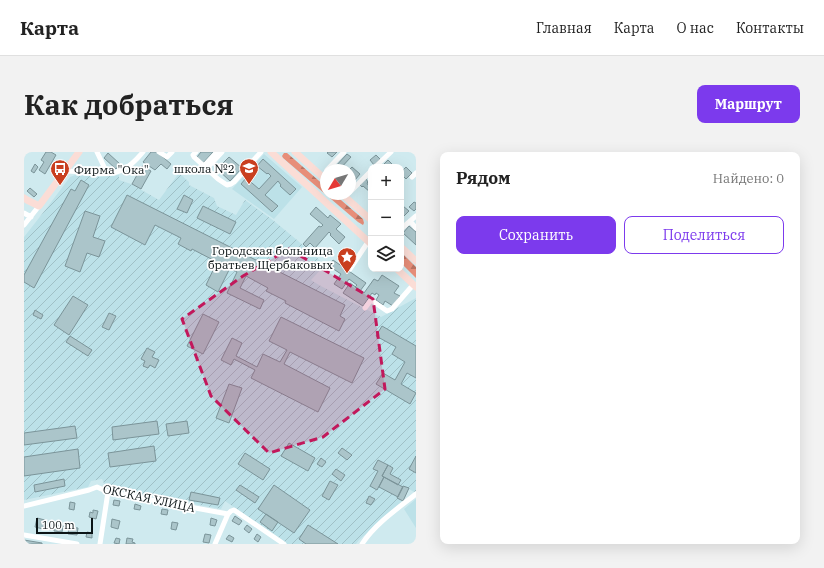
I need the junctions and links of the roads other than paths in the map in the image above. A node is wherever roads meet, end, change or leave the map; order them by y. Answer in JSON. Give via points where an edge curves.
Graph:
{"nodes":[{"id":1,"x":79,"y":152,"type":"edge"},
{"id":2,"x":97,"y":152,"type":"edge"},
{"id":3,"x":143,"y":152,"type":"edge"},
{"id":4,"x":159,"y":152,"type":"edge"},
{"id":5,"x":172,"y":152,"type":"edge"},
{"id":6,"x":196,"y":152,"type":"edge"},
{"id":7,"x":217,"y":152,"type":"edge"},
{"id":8,"x":222,"y":152,"type":"edge"},
{"id":9,"x":261,"y":152,"type":"edge"},
{"id":10,"x":271,"y":152,"type":"edge"},
{"id":11,"x":295,"y":152,"type":"edge"},
{"id":12,"x":344,"y":152,"type":"edge"},
{"id":13,"x":391,"y":152,"type":"edge"},
{"id":14,"x":334,"y":164,"type":"edge"},
{"id":15,"x":378,"y":164,"type":"edge"},
{"id":16,"x":206,"y":167,"type":"junction"},
{"id":17,"x":320,"y":170,"type":"edge"},
{"id":18,"x":65,"y":171,"type":"junction"},
{"id":19,"x":107,"y":173,"type":"junction"},
{"id":20,"x":368,"y":174,"type":"edge"},
{"id":21,"x":356,"y":185,"type":"edge"},
{"id":22,"x":24,"y":198,"type":"edge"},
{"id":23,"x":352,"y":200,"type":"edge"},
{"id":24,"x":39,"y":206,"type":"junction"},
{"id":25,"x":24,"y":213,"type":"edge"},
{"id":26,"x":31,"y":216,"type":"junction"},
{"id":27,"x":416,"y":216,"type":"edge"},
{"id":28,"x":368,"y":217,"type":"edge"},
{"id":29,"x":410,"y":222,"type":"junction"},
{"id":30,"x":24,"y":225,"type":"edge"},
{"id":31,"x":404,"y":227,"type":"edge"},
{"id":32,"x":416,"y":228,"type":"edge"},
{"id":33,"x":368,"y":241,"type":"edge"},
{"id":34,"x":368,"y":246,"type":"edge"},
{"id":35,"x":404,"y":250,"type":"edge"},
{"id":36,"x":416,"y":261,"type":"edge"},
{"id":37,"x":350,"y":269,"type":"dead end"},
{"id":38,"x":400,"y":272,"type":"edge"},
{"id":39,"x":415,"y":286,"type":"edge"},
{"id":40,"x":365,"y":308,"type":"dead end"},
{"id":41,"x":108,"y":492,"type":"junction"},
{"id":42,"x":416,"y":494,"type":"edge"},
{"id":43,"x":24,"y":506,"type":"edge"},
{"id":44,"x":228,"y":514,"type":"junction"},
{"id":45,"x":24,"y":534,"type":"edge"},
{"id":46,"x":46,"y":542,"type":"edge"},
{"id":47,"x":77,"y":544,"type":"edge"},
{"id":48,"x":100,"y":544,"type":"edge"},
{"id":49,"x":215,"y":544,"type":"edge"},
{"id":50,"x":284,"y":544,"type":"edge"},
{"id":51,"x":362,"y":544,"type":"edge"}],
"edges":[{"from":1,"to":18,"type":"main road"},
{"from":2,"to":19,"type":"street"},
{"from":3,"to":19,"type":"street","via":[[125,168]]},
{"from":4,"to":5,"type":"street","via":[[167,157]]},
{"from":6,"to":16,"type":"street","via":[[194,157]]},
{"from":7,"to":16,"type":"street"},
{"from":8,"to":16,"type":"street"},
{"from":9,"to":16,"type":"street","via":[[231,184],[224,184]]},
{"from":10,"to":33,"type":"main road"},
{"from":11,"to":17,"type":"main road"},
{"from":12,"to":14,"type":"street"},
{"from":13,"to":15,"type":"street"},
{"from":18,"to":19,"type":"street"},
{"from":18,"to":24,"type":"main road"},
{"from":20,"to":21,"type":"street"},
{"from":22,"to":24,"type":"main road"},
{"from":23,"to":28,"type":"main road"},
{"from":24,"to":26,"type":"street"},
{"from":25,"to":26,"type":"street"},
{"from":26,"to":30,"type":"street"},
{"from":27,"to":29,"type":"street"},
{"from":29,"to":31,"type":"street"},
{"from":29,"to":32,"type":"street"},
{"from":34,"to":37,"type":"street"},
{"from":35,"to":36,"type":"main road"},
{"from":38,"to":39,"type":"main road"},
{"from":39,"to":40,"type":"street","via":[[392,309],[387,311],[371,300]]},
{"from":41,"to":43,"type":"street","name":"ОКСКАЯ УЛИЦА","via":[[97,487]]},
{"from":41,"to":44,"type":"street","name":"ОКСКАЯ УЛИЦА"},
{"from":41,"to":48,"type":"street"},
{"from":42,"to":51,"type":"street","via":[[393,512]]},
{"from":44,"to":49,"type":"street"},
{"from":44,"to":50,"type":"street","name":"ОКСКАЯ УЛИЦА","via":[[234,510]]},
{"from":45,"to":46,"type":"street"},
{"from":46,"to":47,"type":"street"}]}
